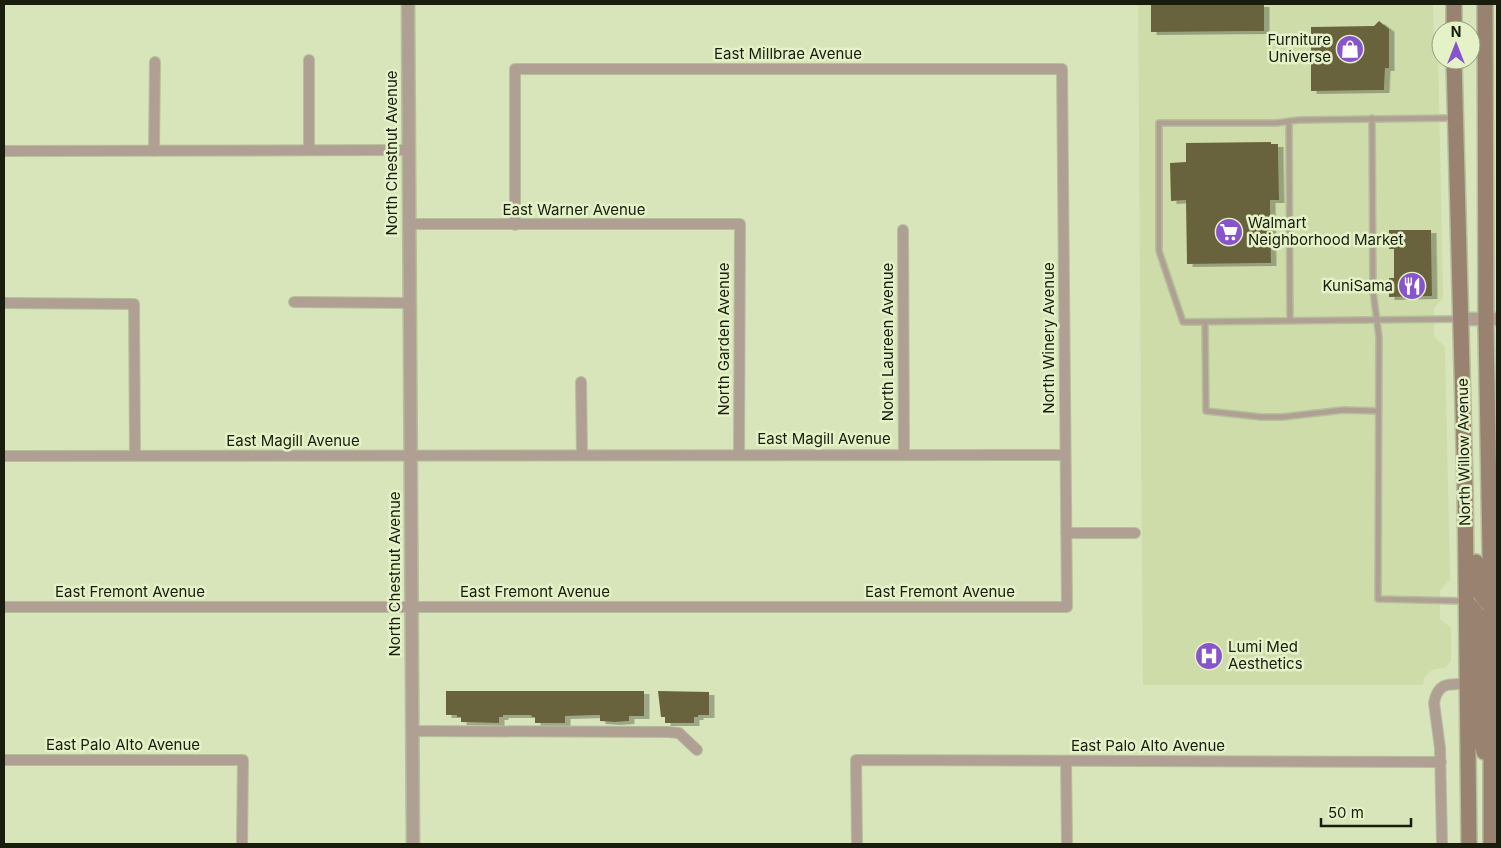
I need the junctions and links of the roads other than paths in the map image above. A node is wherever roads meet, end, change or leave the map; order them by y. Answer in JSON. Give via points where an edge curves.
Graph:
{"nodes":[{"id":1,"x":408,"y":4,"type":"edge"},
{"id":2,"x":1454,"y":4,"type":"edge"},
{"id":3,"x":1485,"y":4,"type":"edge"},
{"id":4,"x":1454,"y":20,"type":"edge"},
{"id":5,"x":309,"y":60,"type":"dead end"},
{"id":6,"x":155,"y":62,"type":"dead end"},
{"id":7,"x":1062,"y":70,"type":"joint"},
{"id":8,"x":1454,"y":70,"type":"edge"},
{"id":9,"x":1372,"y":118,"type":"junction"},
{"id":10,"x":1455,"y":118,"type":"junction"},
{"id":11,"x":1289,"y":121,"type":"junction"},
{"id":12,"x":309,"y":150,"type":"junction"},
{"id":13,"x":408,"y":150,"type":"junction"},
{"id":14,"x":4,"y":151,"type":"edge"},
{"id":15,"x":154,"y":151,"type":"junction"},
{"id":16,"x":408,"y":224,"type":"junction"},
{"id":17,"x":740,"y":224,"type":"joint"},
{"id":18,"x":515,"y":225,"type":"junction"},
{"id":19,"x":903,"y":230,"type":"dead end"},
{"id":20,"x":294,"y":302,"type":"dead end"},
{"id":21,"x":4,"y":303,"type":"edge"},
{"id":22,"x":409,"y":303,"type":"junction"},
{"id":23,"x":1460,"y":319,"type":"junction"},
{"id":24,"x":1492,"y":319,"type":"edge"},
{"id":25,"x":1377,"y":320,"type":"junction"},
{"id":26,"x":1290,"y":321,"type":"junction"},
{"id":27,"x":1205,"y":322,"type":"junction"},
{"id":28,"x":581,"y":382,"type":"dead end"},
{"id":29,"x":1379,"y":411,"type":"junction"},
{"id":30,"x":1463,"y":411,"type":"junction"},
{"id":31,"x":739,"y":454,"type":"junction"},
{"id":32,"x":410,"y":455,"type":"junction"},
{"id":33,"x":582,"y":455,"type":"junction"},
{"id":34,"x":904,"y":455,"type":"junction"},
{"id":35,"x":1065,"y":455,"type":"junction"},
{"id":36,"x":4,"y":456,"type":"edge"},
{"id":37,"x":135,"y":456,"type":"junction"},
{"id":38,"x":1066,"y":533,"type":"junction"},
{"id":39,"x":1135,"y":533,"type":"dead end"},
{"id":40,"x":1466,"y":601,"type":"junction"},
{"id":41,"x":1494,"y":606,"type":"edge"},
{"id":42,"x":4,"y":607,"type":"edge"},
{"id":43,"x":411,"y":607,"type":"junction"},
{"id":44,"x":1067,"y":607,"type":"joint"},
{"id":45,"x":1468,"y":684,"type":"junction"},
{"id":46,"x":412,"y":731,"type":"junction"},
{"id":47,"x":697,"y":750,"type":"dead end"},
{"id":48,"x":4,"y":760,"type":"edge"},
{"id":49,"x":1066,"y":761,"type":"junction"},
{"id":50,"x":1441,"y":762,"type":"junction"},
{"id":51,"x":1491,"y":793,"type":"junction"},
{"id":52,"x":1469,"y":841,"type":"edge"},
{"id":53,"x":242,"y":844,"type":"edge"},
{"id":54,"x":413,"y":844,"type":"edge"},
{"id":55,"x":857,"y":844,"type":"edge"},
{"id":56,"x":1067,"y":844,"type":"edge"},
{"id":57,"x":1442,"y":844,"type":"edge"},
{"id":58,"x":1491,"y":844,"type":"edge"}],
"edges":[{"from":1,"to":13,"type":"street","name":"North Chestnut Avenue"},
{"from":2,"to":4,"type":"main road"},
{"from":3,"to":24,"type":"main road","name":"North Willow Avenue"},
{"from":5,"to":12,"type":"street"},
{"from":6,"to":15,"type":"street"},
{"from":7,"to":18,"type":"street","name":"East Millbrae Avenue","via":[[515,69]]},
{"from":7,"to":35,"type":"street","name":"North Winery Avenue"},
{"from":8,"to":10,"type":"main road","name":"North Willow Avenue"},
{"from":9,"to":10,"type":"lane"},
{"from":9,"to":11,"type":"lane"},
{"from":9,"to":25,"type":"lane","via":[[1373,291]]},
{"from":10,"to":23,"type":"main road","name":"North Willow Avenue"},
{"from":11,"to":26,"type":"lane"},
{"from":11,"to":27,"type":"lane","via":[[1159,123],[1159,251],[1183,322]]},
{"from":12,"to":13,"type":"street"},
{"from":12,"to":15,"type":"street"},
{"from":13,"to":16,"type":"street","name":"North Chestnut Avenue"},
{"from":14,"to":15,"type":"street"},
{"from":16,"to":18,"type":"street","name":"East Warner Avenue"},
{"from":16,"to":22,"type":"street","name":"North Chestnut Avenue"},
{"from":17,"to":18,"type":"street","name":"East Warner Avenue"},
{"from":17,"to":31,"type":"street","name":"North Garden Avenue"},
{"from":19,"to":34,"type":"street","name":"North Laureen Avenue"},
{"from":20,"to":22,"type":"street"},
{"from":21,"to":37,"type":"street","via":[[134,304]]},
{"from":22,"to":32,"type":"street","name":"North Chestnut Avenue"},
{"from":23,"to":24,"type":"street"},
{"from":23,"to":25,"type":"lane"},
{"from":23,"to":30,"type":"main road","name":"North Willow Avenue"},
{"from":24,"to":41,"type":"main road","name":"North Willow Avenue"},
{"from":25,"to":26,"type":"lane"},
{"from":25,"to":29,"type":"lane"},
{"from":26,"to":27,"type":"lane"},
{"from":27,"to":29,"type":"lane","via":[[1206,411],[1261,417],[1343,410]]},
{"from":28,"to":33,"type":"street"},
{"from":29,"to":40,"type":"lane","via":[[1378,599]]},
{"from":30,"to":40,"type":"main road","name":"North Willow Avenue"},
{"from":30,"to":41,"type":"main road","via":[[1474,480],[1478,590],[1483,600]]},
{"from":31,"to":33,"type":"street","name":"East Magill Avenue"},
{"from":31,"to":34,"type":"street","name":"East Magill Avenue"},
{"from":32,"to":33,"type":"street","name":"East Magill Avenue"},
{"from":32,"to":37,"type":"street","name":"East Magill Avenue"},
{"from":32,"to":43,"type":"street","name":"North Chestnut Avenue"},
{"from":34,"to":35,"type":"street","name":"East Magill Avenue"},
{"from":35,"to":38,"type":"street","name":"North Winery Avenue"},
{"from":36,"to":37,"type":"street","name":"East Magill Avenue"},
{"from":38,"to":39,"type":"street"},
{"from":38,"to":44,"type":"street","name":"North Winery Avenue"},
{"from":40,"to":45,"type":"main road","name":"North Willow Avenue"},
{"from":40,"to":51,"type":"main road","via":[[1477,614],[1479,727]]},
{"from":41,"to":51,"type":"main road","name":"North Willow Avenue"},
{"from":42,"to":43,"type":"street","name":"East Fremont Avenue"},
{"from":43,"to":44,"type":"street","name":"East Fremont Avenue"},
{"from":43,"to":46,"type":"street","name":"North Chestnut Avenue"},
{"from":45,"to":50,"type":"street","via":[[1448,684],[1435,695]]},
{"from":45,"to":52,"type":"main road","name":"North Willow Avenue"},
{"from":46,"to":47,"type":"street","via":[[669,732],[679,733]]},
{"from":46,"to":54,"type":"street","name":"North Chestnut Avenue"},
{"from":48,"to":53,"type":"street","name":"East Palo Alto Avenue","via":[[243,760]]},
{"from":49,"to":50,"type":"street","name":"East Palo Alto Avenue"},
{"from":49,"to":55,"type":"street","name":"East Palo Alto Avenue","via":[[856,760]]},
{"from":49,"to":56,"type":"street"},
{"from":50,"to":57,"type":"street"},
{"from":51,"to":58,"type":"main road","name":"North Willow Avenue"}]}
